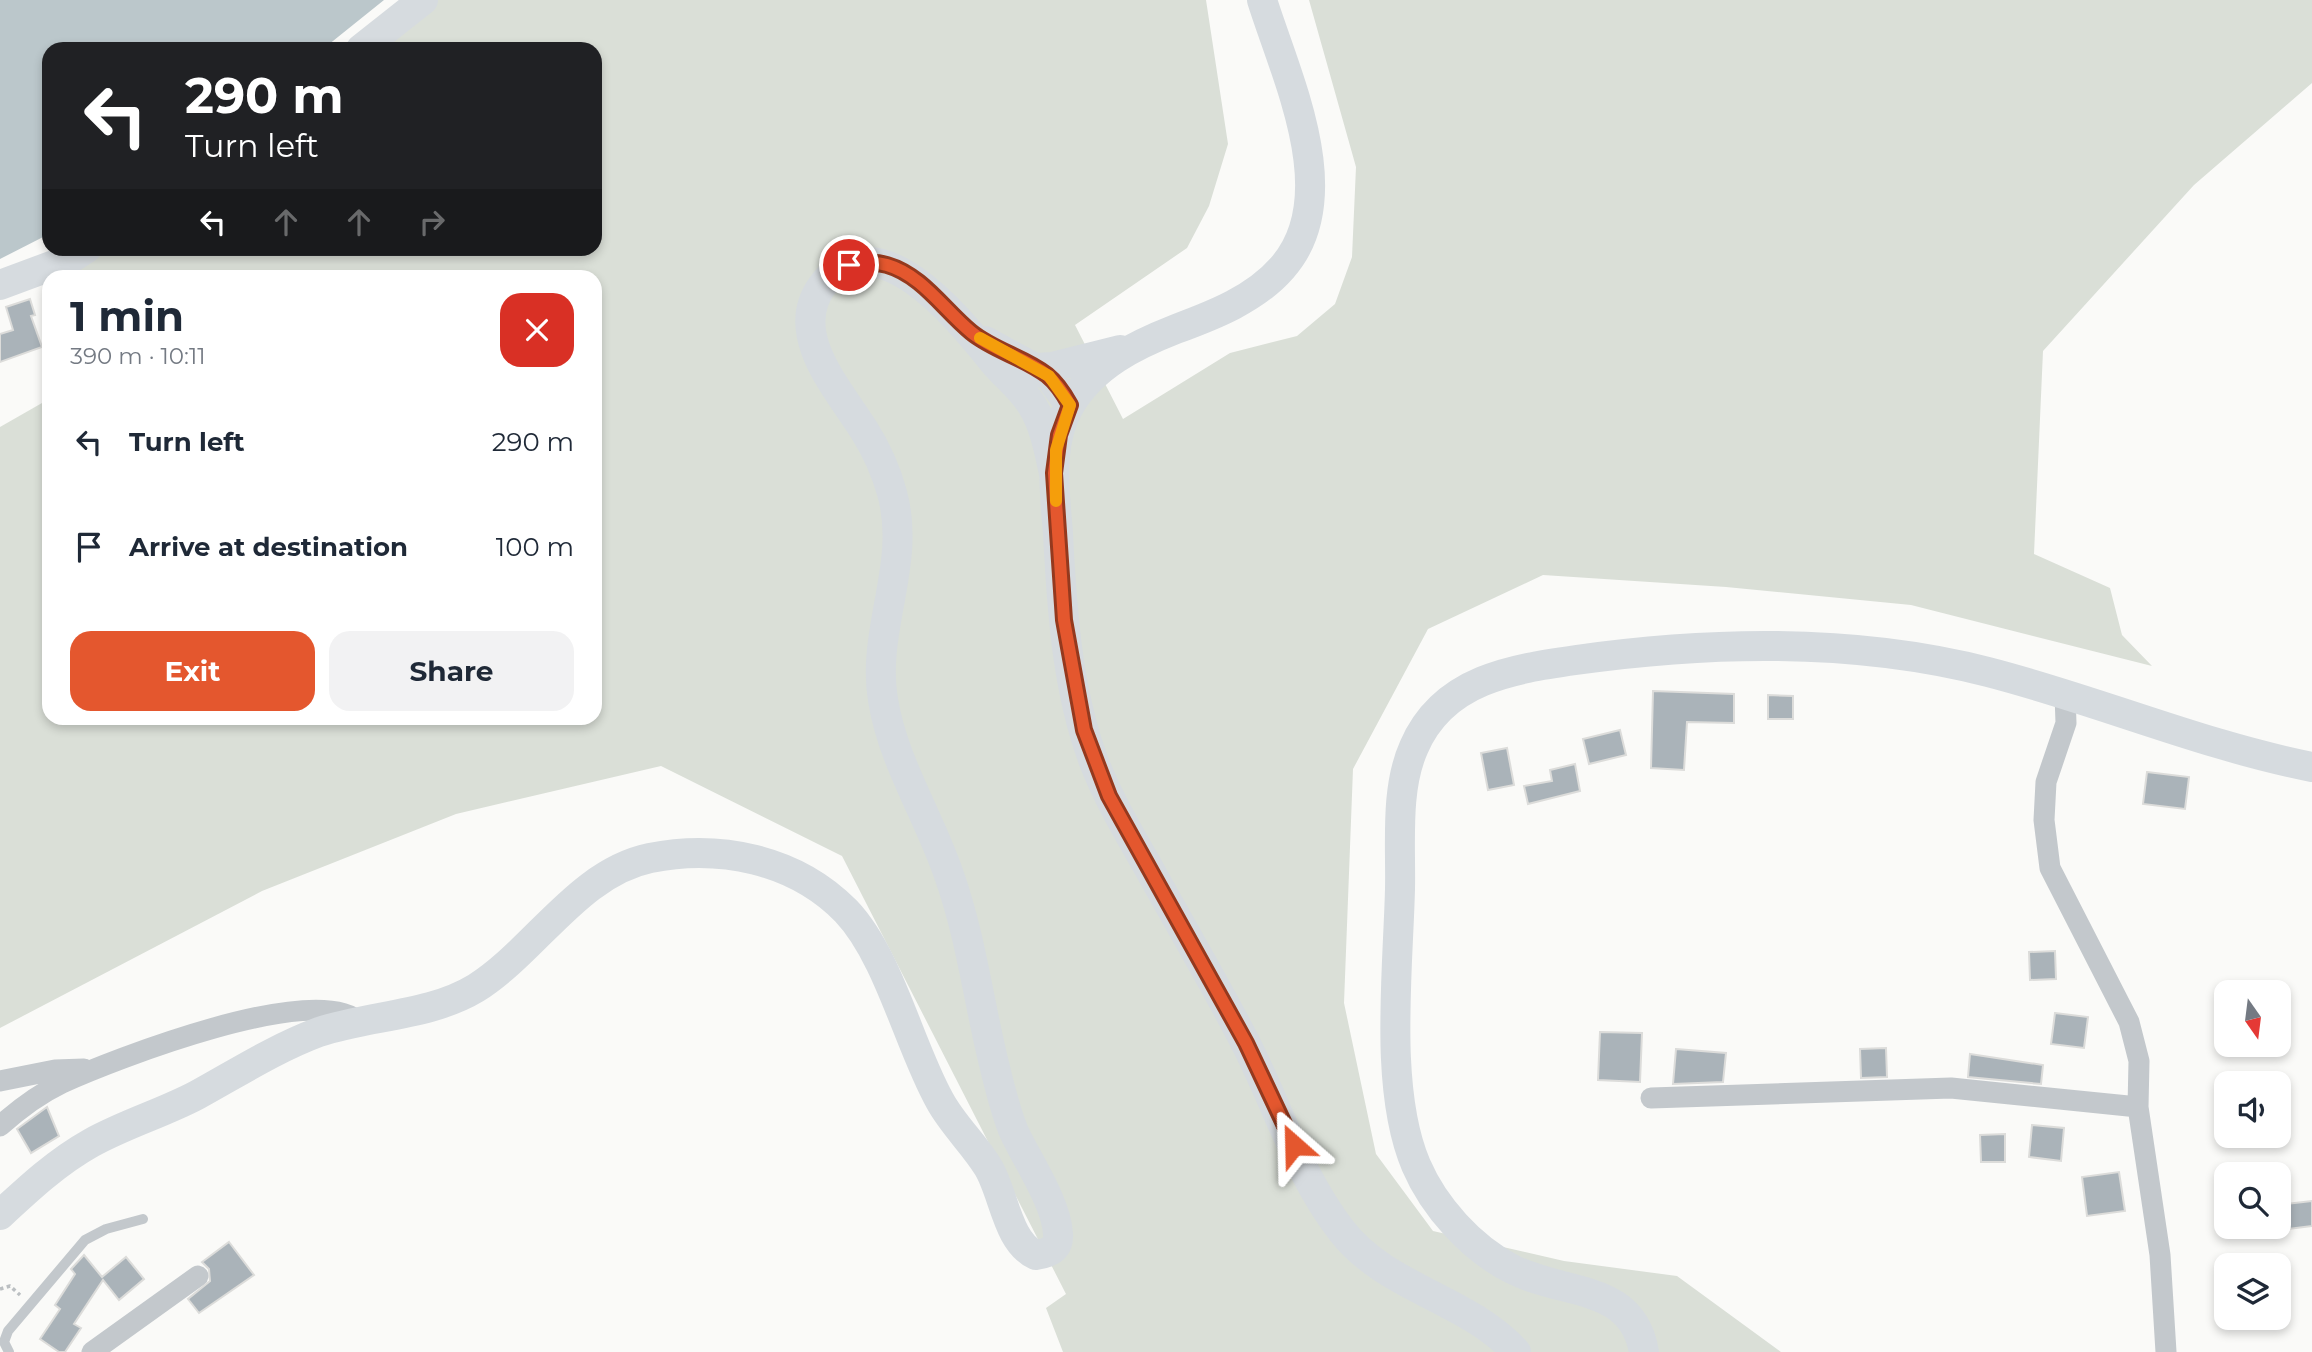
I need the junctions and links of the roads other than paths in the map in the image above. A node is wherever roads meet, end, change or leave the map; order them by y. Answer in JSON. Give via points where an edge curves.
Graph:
{"nodes":[{"id":1,"x":423,"y":0,"type":"edge"},
{"id":2,"x":1262,"y":0,"type":"edge"},
{"id":3,"x":370,"y":42,"type":"edge"},
{"id":4,"x":75,"y":256,"type":"edge"},
{"id":5,"x":0,"y":285,"type":"edge"},
{"id":6,"x":1138,"y":345,"type":"junction"},
{"id":7,"x":1025,"y":374,"type":"junction"},
{"id":8,"x":1070,"y":405,"type":"junction"},
{"id":9,"x":1054,"y":473,"type":"junction"},
{"id":10,"x":2065,"y":695,"type":"junction"},
{"id":11,"x":2312,"y":767,"type":"edge"},
{"id":12,"x":359,"y":1022,"type":"junction"},
{"id":13,"x":102,"y":1069,"type":"junction"},
{"id":14,"x":0,"y":1081,"type":"edge"},
{"id":15,"x":1651,"y":1098,"type":"dead end"},
{"id":16,"x":2138,"y":1107,"type":"junction"},
{"id":17,"x":0,"y":1126,"type":"edge"},
{"id":18,"x":0,"y":1214,"type":"edge"},
{"id":19,"x":143,"y":1219,"type":"dead end"},
{"id":20,"x":198,"y":1276,"type":"dead end"},
{"id":21,"x":9,"y":1352,"type":"edge"},
{"id":22,"x":92,"y":1352,"type":"edge"},
{"id":23,"x":1516,"y":1352,"type":"edge"},
{"id":24,"x":1644,"y":1352,"type":"edge"},
{"id":25,"x":2166,"y":1352,"type":"edge"}],
"edges":[{"from":1,"to":3,"type":"main road"},
{"from":2,"to":6,"type":"main road","via":[[1293,94],[1310,167],[1309,205],[1299,241],[1281,270],[1248,297]]},
{"from":4,"to":5,"type":"main road"},
{"from":6,"to":7,"type":"main road"},
{"from":6,"to":8,"type":"main road","via":[[1090,379]]},
{"from":7,"to":8,"type":"main road","via":[[1058,386]]},
{"from":7,"to":9,"type":"main road"},
{"from":7,"to":12,"type":"main road","via":[[906,273],[887,265],[849,265],[831,276],[817,296],[810,320],[822,364],[875,449],[893,494],[900,539],[881,646],[883,700],[894,746],[958,902],[1012,1128],[1054,1215],[1057,1245],[1049,1253],[1036,1255],[1022,1243],[988,1167],[940,1103],[870,946],[848,913],[820,888],[742,855],[687,852],[646,858],[605,876],[478,987],[449,1002]]},
{"from":8,"to":9,"type":"main road","via":[[1059,435]]},
{"from":9,"to":23,"type":"main road","via":[[1066,638],[1096,766],[1246,1043],[1311,1184],[1342,1233],[1362,1252],[1383,1269],[1469,1313]]},
{"from":10,"to":11,"type":"main road","via":[[2220,745]]},
{"from":10,"to":16,"type":"street","via":[[2067,723],[2046,782],[2044,820],[2050,868],[2129,1022],[2139,1061]]},
{"from":10,"to":24,"type":"main road","via":[[1984,671],[1822,649],[1724,646],[1621,654],[1521,668],[1485,678],[1436,713],[1414,746],[1402,812],[1397,1005],[1398,1098],[1416,1166],[1439,1206],[1478,1247],[1511,1269],[1610,1300],[1638,1324]]},
{"from":12,"to":13,"type":"street","via":[[338,1010],[242,1020]]},
{"from":12,"to":18,"type":"main road","via":[[277,1050],[184,1101],[94,1141],[55,1165]]},
{"from":13,"to":14,"type":"street","via":[[55,1070]]},
{"from":13,"to":17,"type":"street","via":[[62,1083]]},
{"from":15,"to":16,"type":"street","via":[[1951,1088]]},
{"from":16,"to":25,"type":"street","via":[[2160,1255]]},
{"from":19,"to":21,"type":"lane","via":[[85,1240],[8,1331],[4,1342]]},
{"from":20,"to":22,"type":"street"}]}
